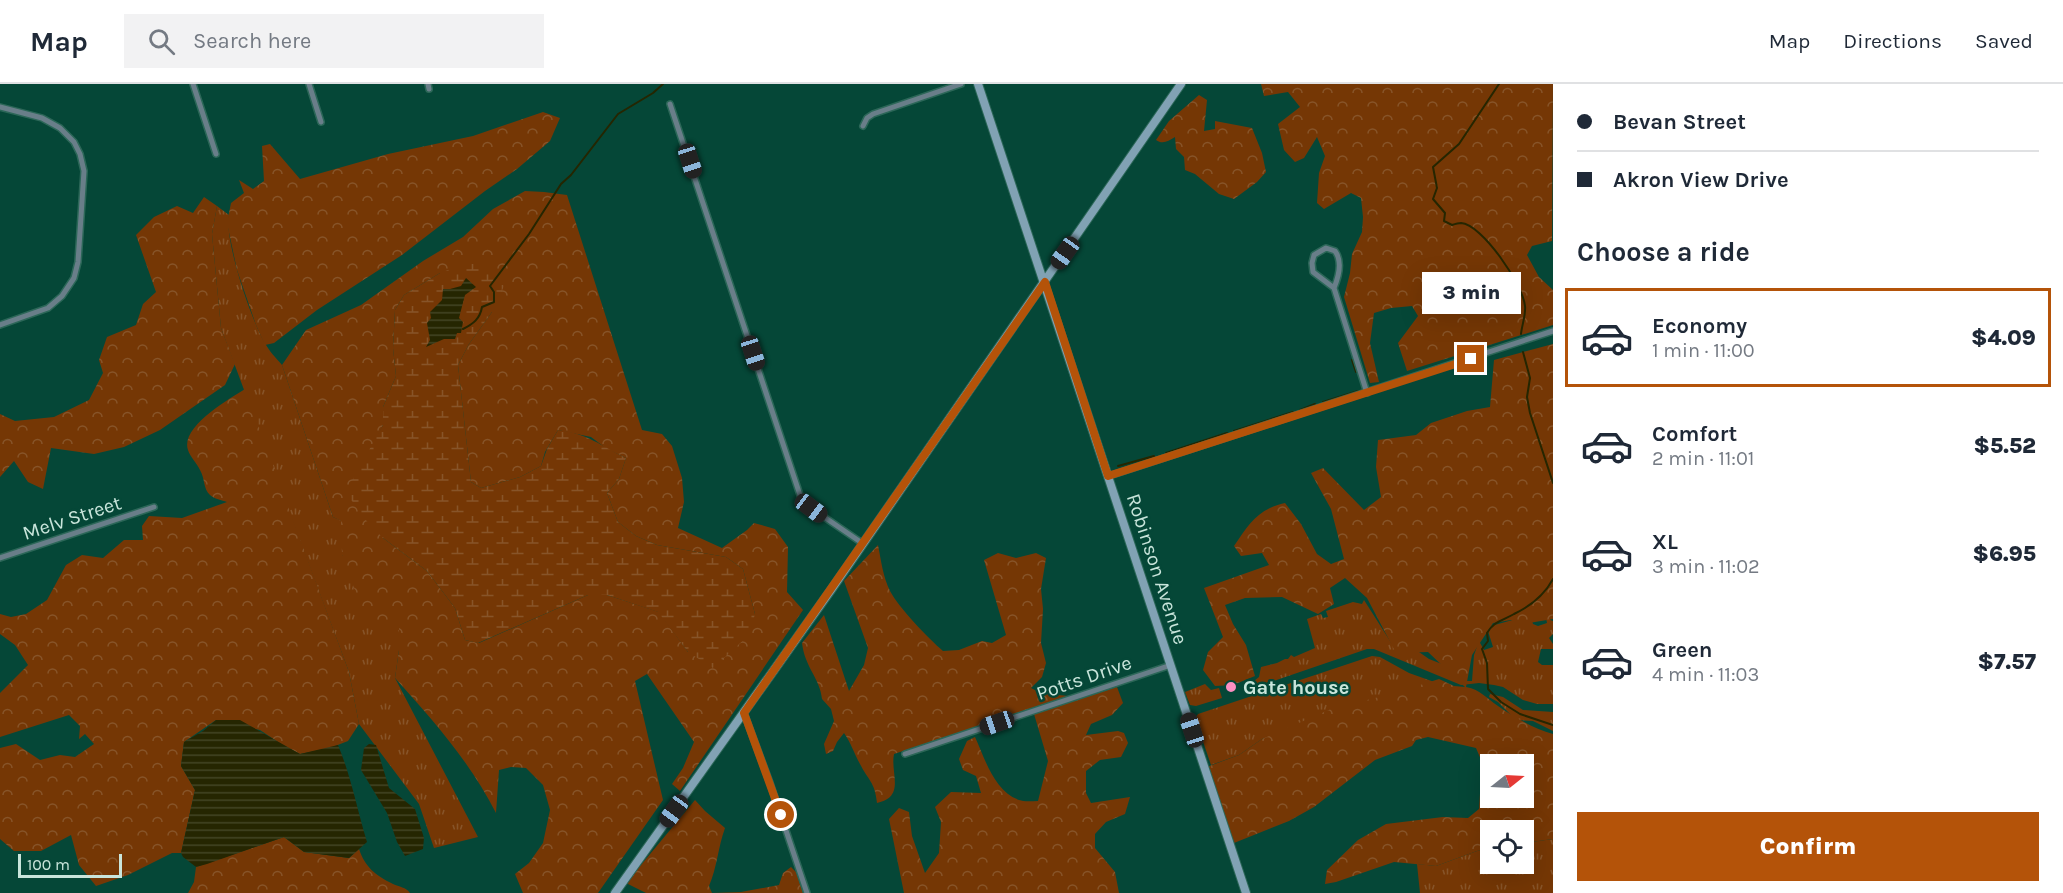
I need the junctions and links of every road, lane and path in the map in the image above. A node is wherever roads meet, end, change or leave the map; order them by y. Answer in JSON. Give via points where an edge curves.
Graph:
{"nodes":[{"id":1,"x":193,"y":84,"type":"edge"},
{"id":2,"x":309,"y":84,"type":"edge"},
{"id":3,"x":961,"y":84,"type":"edge"},
{"id":4,"x":978,"y":84,"type":"edge"},
{"id":5,"x":1181,"y":84,"type":"edge"},
{"id":6,"x":670,"y":104,"type":"dead end"},
{"id":7,"x":0,"y":107,"type":"edge"},
{"id":8,"x":321,"y":122,"type":"dead end"},
{"id":9,"x":863,"y":126,"type":"dead end"},
{"id":10,"x":216,"y":154,"type":"dead end"},
{"id":11,"x":1045,"y":282,"type":"junction"},
{"id":12,"x":1334,"y":288,"type":"junction"},
{"id":13,"x":0,"y":325,"type":"edge"},
{"id":14,"x":1553,"y":331,"type":"edge"},
{"id":15,"x":1367,"y":393,"type":"junction"},
{"id":16,"x":1108,"y":476,"type":"junction"},
{"id":17,"x":154,"y":507,"type":"dead end"},
{"id":18,"x":862,"y":543,"type":"junction"},
{"id":19,"x":0,"y":558,"type":"edge"},
{"id":20,"x":1171,"y":665,"type":"junction"},
{"id":21,"x":744,"y":713,"type":"junction"},
{"id":22,"x":905,"y":754,"type":"dead end"},
{"id":23,"x":615,"y":893,"type":"edge"},
{"id":24,"x":807,"y":893,"type":"edge"},
{"id":25,"x":1246,"y":893,"type":"edge"}],
"edges":[{"from":1,"to":10,"type":"street"},
{"from":2,"to":8,"type":"street"},
{"from":3,"to":9,"type":"street","via":[[873,114]]},
{"from":4,"to":11,"type":"street","name":"Robinson Avenue"},
{"from":5,"to":11,"type":"street"},
{"from":6,"to":18,"type":"street","via":[[800,495],[811,508]]},
{"from":7,"to":13,"type":"street","via":[[42,118],[60,128],[74,142],[84,171],[74,278],[48,308]]},
{"from":11,"to":16,"type":"street","name":"Robinson Avenue"},
{"from":11,"to":18,"type":"street"},
{"from":12,"to":12,"type":"street","via":[[1340,259],[1335,251],[1326,249],[1314,255],[1313,272]]},
{"from":12,"to":15,"type":"street"},
{"from":14,"to":15,"type":"street"},
{"from":15,"to":16,"type":"street"},
{"from":16,"to":20,"type":"street","name":"Robinson Avenue"},
{"from":17,"to":19,"type":"street","name":"Melv Street"},
{"from":18,"to":21,"type":"street"},
{"from":20,"to":22,"type":"street","name":"Potts Drive"},
{"from":20,"to":25,"type":"street","name":"Robinson Avenue"},
{"from":21,"to":23,"type":"street"},
{"from":21,"to":24,"type":"street"}]}
